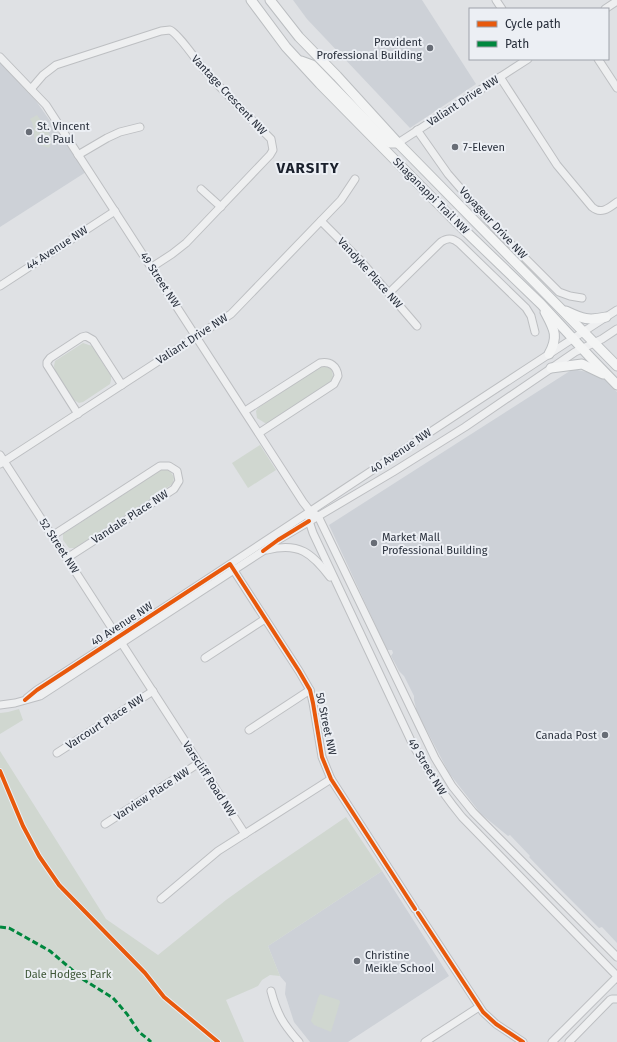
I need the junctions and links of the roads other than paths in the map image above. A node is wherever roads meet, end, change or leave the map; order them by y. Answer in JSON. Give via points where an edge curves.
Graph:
{"nodes":[{"id":1,"x":251,"y":0,"type":"edge"},
{"id":2,"x":270,"y":0,"type":"edge"},
{"id":3,"x":617,"y":1,"type":"edge"},
{"id":4,"x":606,"y":8,"type":"edge"},
{"id":5,"x":0,"y":57,"type":"edge"},
{"id":6,"x":298,"y":60,"type":"junction"},
{"id":7,"x":526,"y":60,"type":"edge"},
{"id":8,"x":599,"y":60,"type":"edge"},
{"id":9,"x":500,"y":77,"type":"junction"},
{"id":10,"x":617,"y":88,"type":"edge"},
{"id":11,"x":31,"y":89,"type":"junction"},
{"id":12,"x":140,"y":127,"type":"dead end"},
{"id":13,"x":418,"y":130,"type":"junction"},
{"id":14,"x":398,"y":143,"type":"junction"},
{"id":15,"x":78,"y":155,"type":"junction"},
{"id":16,"x":355,"y":179,"type":"dead end"},
{"id":17,"x":201,"y":189,"type":"dead end"},
{"id":18,"x":617,"y":202,"type":"edge"},
{"id":19,"x":221,"y":207,"type":"junction"},
{"id":20,"x":115,"y":211,"type":"junction"},
{"id":21,"x":321,"y":221,"type":"junction"},
{"id":22,"x":152,"y":267,"type":"junction"},
{"id":23,"x":0,"y":286,"type":"edge"},
{"id":24,"x":389,"y":293,"type":"junction"},
{"id":25,"x":582,"y":298,"type":"dead end"},
{"id":26,"x":541,"y":304,"type":"junction"},
{"id":27,"x":562,"y":310,"type":"junction"},
{"id":28,"x":617,"y":310,"type":"edge"},
{"id":29,"x":606,"y":317,"type":"junction"},
{"id":30,"x":417,"y":326,"type":"dead end"},
{"id":31,"x":617,"y":329,"type":"edge"},
{"id":32,"x":535,"y":332,"type":"dead end"},
{"id":33,"x":583,"y":332,"type":"junction"},
{"id":34,"x":197,"y":337,"type":"junction"},
{"id":35,"x":573,"y":338,"type":"junction"},
{"id":36,"x":594,"y":343,"type":"junction"},
{"id":37,"x":582,"y":349,"type":"junction"},
{"id":38,"x":549,"y":354,"type":"junction"},
{"id":39,"x":617,"y":366,"type":"edge"},
{"id":40,"x":551,"y":368,"type":"junction"},
{"id":41,"x":607,"y":375,"type":"junction"},
{"id":42,"x":122,"y":385,"type":"junction"},
{"id":43,"x":617,"y":385,"type":"edge"},
{"id":44,"x":245,"y":411,"type":"junction"},
{"id":45,"x":78,"y":414,"type":"junction"},
{"id":46,"x":259,"y":433,"type":"junction"},
{"id":47,"x":1,"y":460,"type":"edge"},
{"id":48,"x":310,"y":511,"type":"junction"},
{"id":49,"x":318,"y":516,"type":"junction"},
{"id":50,"x":309,"y":521,"type":"junction"},
{"id":51,"x":52,"y":536,"type":"junction"},
{"id":52,"x":263,"y":551,"type":"junction"},
{"id":53,"x":67,"y":558,"type":"junction"},
{"id":54,"x":232,"y":567,"type":"junction"},
{"id":55,"x":340,"y":590,"type":"junction"},
{"id":56,"x":265,"y":619,"type":"junction"},
{"id":57,"x":120,"y":640,"type":"junction"},
{"id":58,"x":205,"y":658,"type":"dead end"},
{"id":59,"x":310,"y":690,"type":"junction"},
{"id":60,"x":153,"y":691,"type":"junction"},
{"id":61,"x":0,"y":705,"type":"edge"},
{"id":62,"x":249,"y":730,"type":"dead end"},
{"id":63,"x":57,"y":753,"type":"dead end"},
{"id":64,"x":199,"y":763,"type":"junction"},
{"id":65,"x":331,"y":779,"type":"junction"},
{"id":66,"x":105,"y":824,"type":"dead end"},
{"id":67,"x":245,"y":834,"type":"junction"},
{"id":68,"x":161,"y":899,"type":"dead end"},
{"id":69,"x":617,"y":957,"type":"edge"},
{"id":70,"x":617,"y":976,"type":"edge"},
{"id":71,"x":271,"y":991,"type":"dead end"},
{"id":72,"x":617,"y":999,"type":"edge"},
{"id":73,"x":479,"y":1007,"type":"junction"},
{"id":74,"x":299,"y":1042,"type":"edge"},
{"id":75,"x":425,"y":1042,"type":"edge"},
{"id":76,"x":523,"y":1042,"type":"edge"},
{"id":77,"x":552,"y":1042,"type":"edge"},
{"id":78,"x":569,"y":1042,"type":"edge"}],
"edges":[{"from":1,"to":6,"type":"main road","name":"Shaganappi Trail NW"},
{"from":2,"to":14,"type":"main road","name":"Shaganappi Trail NW","via":[[299,37]]},
{"from":3,"to":4,"type":"street"},
{"from":5,"to":11,"type":"street","name":"49 Street NW"},
{"from":6,"to":14,"type":"main road","via":[[312,65],[382,137]]},
{"from":6,"to":26,"type":"main road","name":"Shaganappi Trail NW","via":[[456,222]]},
{"from":7,"to":9,"type":"street","name":"Valiant Drive NW"},
{"from":8,"to":10,"type":"street"},
{"from":9,"to":13,"type":"street","name":"Valiant Drive NW"},
{"from":9,"to":18,"type":"street","via":[[557,165],[592,207],[602,211]]},
{"from":11,"to":15,"type":"street","name":"49 Street NW","via":[[46,105]]},
{"from":11,"to":19,"type":"street","name":"Vantage Crescent NW","via":[[56,65],[161,31],[173,32],[206,72],[271,139],[273,145],[270,156]]},
{"from":12,"to":15,"type":"street","via":[[120,132]]},
{"from":13,"to":14,"type":"street","name":"Valiant Drive NW"},
{"from":13,"to":25,"type":"street","name":"Voyageur Drive NW","via":[[448,174],[496,229],[558,292]]},
{"from":14,"to":27,"type":"main road","name":"Shaganappi Trail NW"},
{"from":15,"to":20,"type":"street","name":"49 Street NW"},
{"from":16,"to":21,"type":"street","name":"Valiant Drive NW","via":[[341,200]]},
{"from":17,"to":19,"type":"street"},
{"from":19,"to":22,"type":"street","name":"Vantage Crescent NW","via":[[178,250]]},
{"from":20,"to":22,"type":"street","name":"49 Street NW"},
{"from":20,"to":23,"type":"street","name":"44 Avenue NW"},
{"from":21,"to":24,"type":"street","name":"Vandyke Place NW"},
{"from":21,"to":34,"type":"street","name":"Valiant Drive NW","via":[[234,312]]},
{"from":22,"to":34,"type":"street","name":"49 Street NW"},
{"from":24,"to":30,"type":"street","name":"Vandyke Place NW"},
{"from":24,"to":32,"type":"street","via":[[441,242],[453,239],[526,308]]},
{"from":26,"to":35,"type":"main road","name":"Shaganappi Trail NW"},
{"from":26,"to":38,"type":"main road","via":[[555,339]]},
{"from":27,"to":29,"type":"main road","via":[[584,319]]},
{"from":27,"to":33,"type":"main road","name":"Shaganappi Trail NW"},
{"from":28,"to":29,"type":"street","name":"40 Avenue NW"},
{"from":29,"to":33,"type":"street","name":"40 Avenue NW"},
{"from":31,"to":36,"type":"street","name":"40 Avenue NW"},
{"from":33,"to":35,"type":"street","name":"40 Avenue NW"},
{"from":33,"to":36,"type":"main road","name":"Shaganappi Trail NW"},
{"from":34,"to":42,"type":"street","name":"Valiant Drive NW"},
{"from":34,"to":44,"type":"street","name":"49 Street NW"},
{"from":35,"to":37,"type":"main road","name":"Shaganappi Trail NW"},
{"from":35,"to":38,"type":"street","name":"40 Avenue NW"},
{"from":36,"to":37,"type":"street","name":"40 Avenue NW"},
{"from":36,"to":39,"type":"main road","name":"Shaganappi Trail NW"},
{"from":37,"to":40,"type":"street","name":"40 Avenue NW"},
{"from":37,"to":41,"type":"main road","name":"Shaganappi Trail NW"},
{"from":38,"to":48,"type":"street","name":"40 Avenue NW"},
{"from":40,"to":41,"type":"main road","via":[[582,364]]},
{"from":40,"to":49,"type":"street","name":"40 Avenue NW","via":[[465,428]]},
{"from":41,"to":43,"type":"main road","name":"Shaganappi Trail NW"},
{"from":42,"to":45,"type":"street","name":"Valiant Drive NW"},
{"from":42,"to":45,"type":"street","via":[[93,340],[86,336],[50,358],[47,362],[48,369]]},
{"from":44,"to":46,"type":"street","name":"49 Street NW"},
{"from":44,"to":46,"type":"street","via":[[320,363],[330,363],[335,367],[338,376],[332,386]]},
{"from":45,"to":47,"type":"street","name":"Valiant Drive NW"},
{"from":46,"to":48,"type":"street","name":"49 Street NW"},
{"from":47,"to":51,"type":"street","name":"52 Street NW"},
{"from":48,"to":49,"type":"street","name":"49 Street NW"},
{"from":48,"to":50,"type":"street","name":"49 Street NW"},
{"from":48,"to":54,"type":"street","name":"40 Avenue NW"},
{"from":49,"to":50,"type":"street","name":"40 Avenue NW"},
{"from":49,"to":69,"type":"street","name":"49 Street NW","via":[[413,714],[452,786],[473,812]]},
{"from":50,"to":52,"type":"street","name":"40 Avenue NW"},
{"from":50,"to":55,"type":"street","name":"49 Street NW","via":[[312,533]]},
{"from":51,"to":53,"type":"street","name":"52 Street NW"},
{"from":51,"to":53,"type":"street","name":"Vandale Place NW","via":[[160,466],[169,466],[177,471],[179,481],[174,488]]},
{"from":52,"to":54,"type":"street","name":"40 Avenue NW"},
{"from":52,"to":55,"type":"street","via":[[286,547],[306,552],[318,562]]},
{"from":53,"to":57,"type":"street","name":"52 Street NW"},
{"from":54,"to":56,"type":"street","name":"50 Street NW"},
{"from":54,"to":57,"type":"street","name":"40 Avenue NW"},
{"from":55,"to":70,"type":"street","name":"49 Street NW","via":[[413,745],[446,798],[462,818]]},
{"from":56,"to":58,"type":"street"},
{"from":56,"to":59,"type":"street","name":"50 Street NW"},
{"from":57,"to":60,"type":"street","name":"Varscliff Road NW"},
{"from":57,"to":61,"type":"street","name":"40 Avenue NW","via":[[37,690],[25,700]]},
{"from":59,"to":62,"type":"street"},
{"from":59,"to":65,"type":"street","name":"50 Street NW","via":[[322,757]]},
{"from":60,"to":63,"type":"street","name":"Varcourt Place NW"},
{"from":60,"to":64,"type":"street","name":"Varscliff Road NW"},
{"from":64,"to":66,"type":"street","name":"Varview Place NW"},
{"from":64,"to":67,"type":"street","name":"Varscliff Road NW"},
{"from":65,"to":67,"type":"street"},
{"from":65,"to":73,"type":"street","name":"50 Street NW"},
{"from":67,"to":68,"type":"street","via":[[208,859]]},
{"from":70,"to":77,"type":"street"},
{"from":71,"to":74,"type":"street","via":[[276,1010]]},
{"from":72,"to":78,"type":"street","via":[[610,1000]]},
{"from":73,"to":75,"type":"street"},
{"from":73,"to":76,"type":"street","name":"50 Street NW","via":[[496,1024]]}]}
